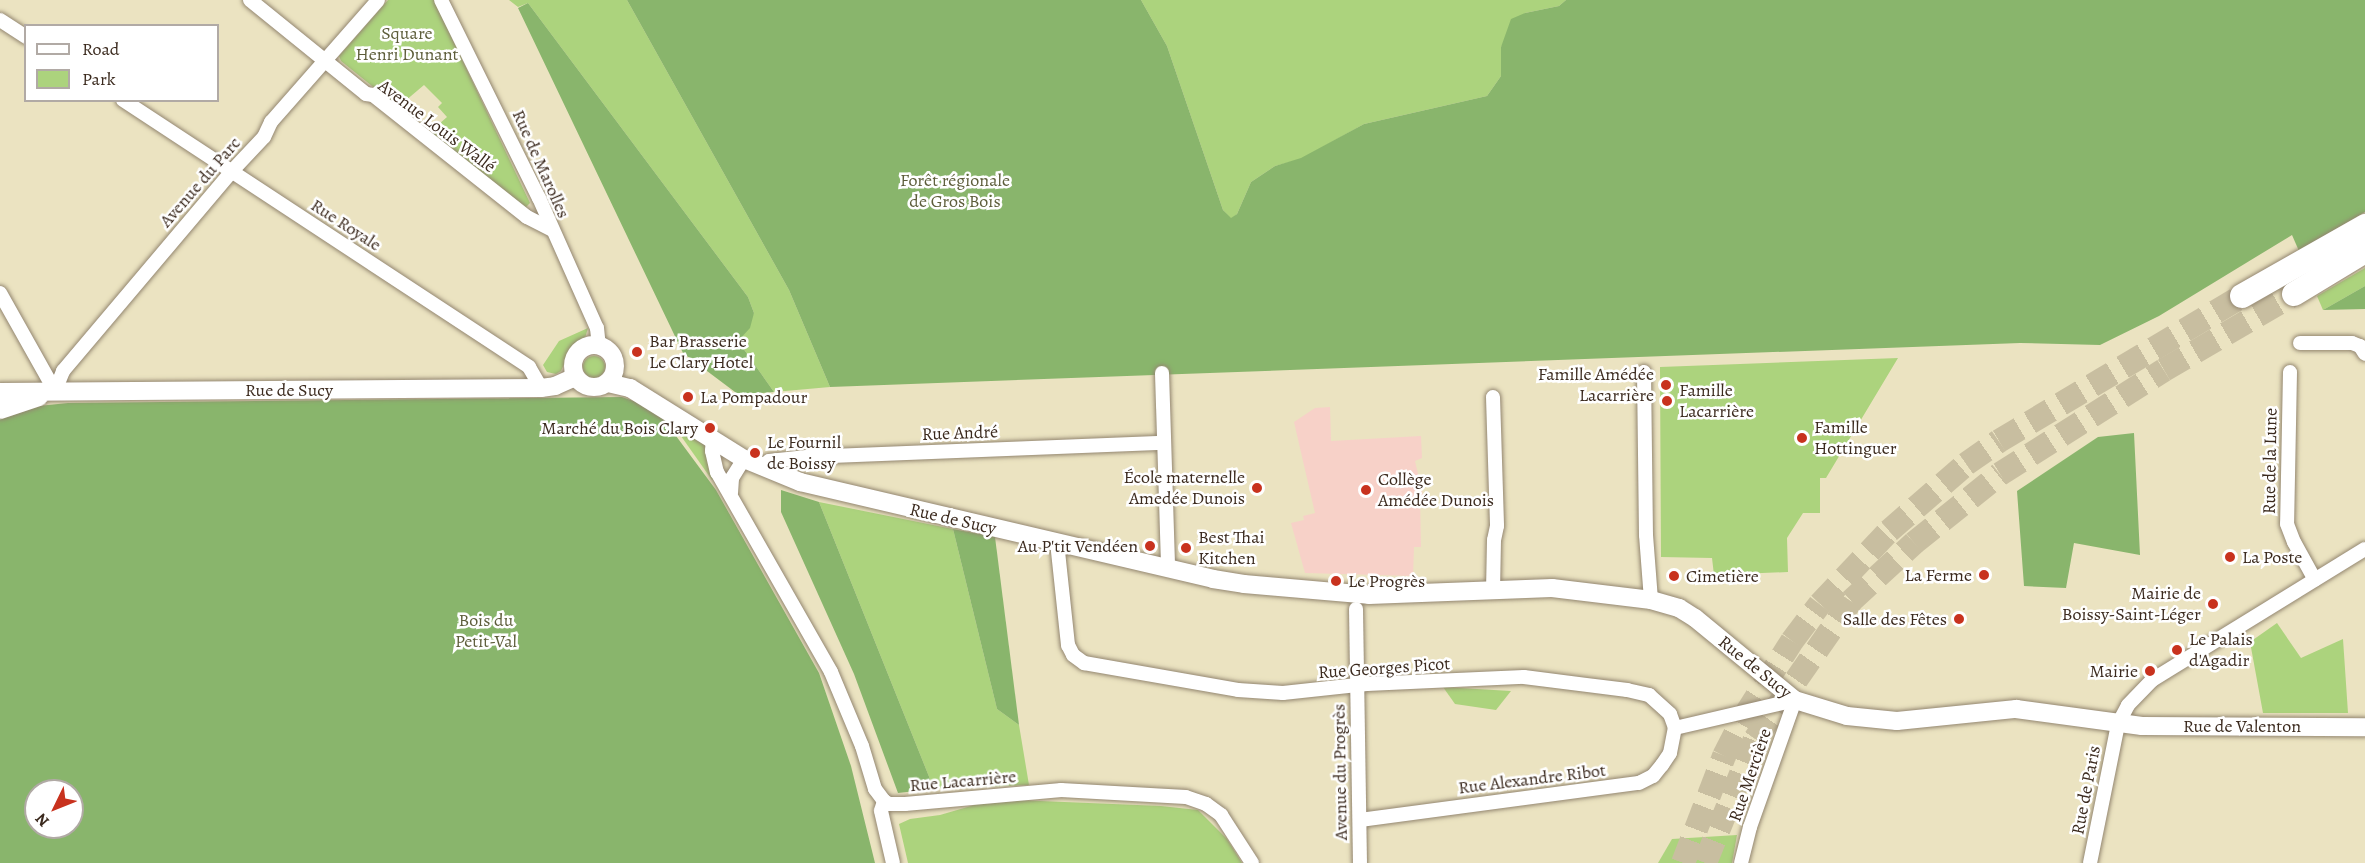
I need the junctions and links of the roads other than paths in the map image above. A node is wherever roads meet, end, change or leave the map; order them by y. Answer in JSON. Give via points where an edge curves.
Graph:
{"nodes":[{"id":1,"x":250,"y":0,"type":"edge"},
{"id":2,"x":378,"y":0,"type":"edge"},
{"id":3,"x":441,"y":0,"type":"edge"},
{"id":4,"x":0,"y":20,"type":"edge"},
{"id":5,"x":24,"y":36,"type":"edge"},
{"id":6,"x":326,"y":60,"type":"junction"},
{"id":7,"x":126,"y":102,"type":"edge"},
{"id":8,"x":231,"y":172,"type":"junction"},
{"id":9,"x":2365,"y":226,"type":"edge"},
{"id":10,"x":551,"y":229,"type":"junction"},
{"id":11,"x":2365,"y":251,"type":"edge"},
{"id":12,"x":0,"y":293,"type":"edge"},
{"id":13,"x":2294,"y":294,"type":"tunnel mouth"},
{"id":14,"x":2242,"y":296,"type":"tunnel mouth"},
{"id":15,"x":2300,"y":343,"type":"dead end"},
{"id":16,"x":599,"y":346,"type":"junction"},
{"id":17,"x":2365,"y":354,"type":"edge"},
{"id":18,"x":1644,"y":372,"type":"dead end"},
{"id":19,"x":2290,"y":372,"type":"dead end"},
{"id":20,"x":1162,"y":374,"type":"dead end"},
{"id":21,"x":575,"y":377,"type":"junction"},
{"id":22,"x":612,"y":377,"type":"junction"},
{"id":23,"x":541,"y":388,"type":"junction"},
{"id":24,"x":55,"y":391,"type":"junction"},
{"id":25,"x":0,"y":392,"type":"edge"},
{"id":26,"x":1493,"y":397,"type":"dead end"},
{"id":27,"x":0,"y":410,"type":"edge"},
{"id":28,"x":713,"y":439,"type":"junction"},
{"id":29,"x":1163,"y":443,"type":"junction"},
{"id":30,"x":744,"y":459,"type":"junction"},
{"id":31,"x":762,"y":468,"type":"junction"},
{"id":32,"x":731,"y":493,"type":"junction"},
{"id":33,"x":1058,"y":542,"type":"junction"},
{"id":34,"x":2365,"y":549,"type":"edge"},
{"id":35,"x":1168,"y":568,"type":"junction"},
{"id":36,"x":2315,"y":580,"type":"junction"},
{"id":37,"x":1493,"y":590,"type":"junction"},
{"id":38,"x":1651,"y":600,"type":"junction"},
{"id":39,"x":1356,"y":609,"type":"dead end"},
{"id":40,"x":1356,"y":686,"type":"junction"},
{"id":41,"x":1795,"y":700,"type":"junction"},
{"id":42,"x":2118,"y":724,"type":"junction"},
{"id":43,"x":2365,"y":727,"type":"edge"},
{"id":44,"x":1675,"y":728,"type":"junction"},
{"id":45,"x":884,"y":801,"type":"junction"},
{"id":46,"x":1360,"y":820,"type":"junction"},
{"id":47,"x":893,"y":863,"type":"edge"},
{"id":48,"x":1252,"y":863,"type":"edge"},
{"id":49,"x":1360,"y":863,"type":"edge"},
{"id":50,"x":1741,"y":863,"type":"edge"},
{"id":51,"x":2090,"y":863,"type":"edge"}],
"edges":[{"from":1,"to":6,"type":"street","name":"Avenue Louis Wallé"},
{"from":2,"to":6,"type":"street","name":"Avenue du Parc"},
{"from":3,"to":10,"type":"street","name":"Rue de Marolles"},
{"from":4,"to":5,"type":"street"},
{"from":6,"to":8,"type":"street","name":"Avenue du Parc"},
{"from":6,"to":10,"type":"street","name":"Avenue Louis Wallé","via":[[527,217]]},
{"from":7,"to":8,"type":"street","name":"Rue Royale"},
{"from":8,"to":23,"type":"street","name":"Rue Royale","via":[[529,367]]},
{"from":8,"to":24,"type":"street","name":"Avenue du Parc","via":[[63,371]]},
{"from":9,"to":14,"type":"highway"},
{"from":10,"to":16,"type":"street","name":"Rue de Marolles","via":[[597,328]]},
{"from":11,"to":13,"type":"highway"},
{"from":12,"to":24,"type":"street"},
{"from":15,"to":17,"type":"street","via":[[2352,343]]},
{"from":16,"to":21,"type":"main road","via":[[585,347],[575,356]]},
{"from":16,"to":22,"type":"main road","via":[[610,353]]},
{"from":18,"to":38,"type":"street","via":[[1646,535]]},
{"from":19,"to":36,"type":"street","name":"Rue de la Lune","via":[[2287,524]]},
{"from":20,"to":29,"type":"street"},
{"from":21,"to":22,"type":"main road","via":[[592,388]]},
{"from":21,"to":23,"type":"main road","name":"Rue de Sucy"},
{"from":22,"to":28,"type":"main road","name":"Rue de Sucy"},
{"from":23,"to":24,"type":"main road","name":"Rue de Sucy"},
{"from":24,"to":25,"type":"main road","name":"Rue de Sucy"},
{"from":24,"to":27,"type":"main road"},
{"from":26,"to":37,"type":"street","via":[[1497,526]]},
{"from":28,"to":30,"type":"main road","name":"Rue de Sucy"},
{"from":28,"to":32,"type":"street","name":"Rue Lacarrière","via":[[717,472]]},
{"from":29,"to":31,"type":"street","name":"Rue André","via":[[807,457],[769,461]]},
{"from":29,"to":35,"type":"street"},
{"from":30,"to":31,"type":"main road","name":"Rue de Sucy"},
{"from":30,"to":32,"type":"street","via":[[732,478]]},
{"from":31,"to":33,"type":"main road","name":"Rue de Sucy","via":[[841,494]]},
{"from":32,"to":45,"type":"street","name":"Rue Lacarrière","via":[[831,672],[851,716],[875,789]]},
{"from":33,"to":35,"type":"main road","name":"Rue de Sucy"},
{"from":33,"to":40,"type":"street","name":"Rue Georges Picot","via":[[1068,645],[1084,663],[1238,690],[1283,693]]},
{"from":34,"to":36,"type":"street"},
{"from":35,"to":37,"type":"main road","name":"Rue de Sucy","via":[[1244,584],[1301,589],[1358,588],[1398,594]]},
{"from":36,"to":42,"type":"street","via":[[2146,686],[2128,705]]},
{"from":37,"to":38,"type":"main road","name":"Rue de Sucy","via":[[1551,588]]},
{"from":38,"to":41,"type":"main road","name":"Rue de Sucy","via":[[1679,608],[1695,618]]},
{"from":39,"to":40,"type":"street","name":"Avenue du Progrès"},
{"from":40,"to":44,"type":"street","name":"Rue Georges Picot","via":[[1524,677],[1628,690],[1660,702]]},
{"from":40,"to":46,"type":"street","name":"Avenue du Progrès"},
{"from":41,"to":42,"type":"main road","name":"Rue de Sucy","via":[[1847,716],[1887,721],[2016,709]]},
{"from":41,"to":44,"type":"street"},
{"from":41,"to":50,"type":"street","name":"Rue Mercière"},
{"from":42,"to":43,"type":"main road","name":"Rue de Valenton"},
{"from":42,"to":51,"type":"street","name":"Rue de Paris"},
{"from":44,"to":46,"type":"street","name":"Rue Alexandre Ribot","via":[[1670,753],[1653,776],[1639,783]]},
{"from":45,"to":47,"type":"street","via":[[881,811]]},
{"from":45,"to":48,"type":"street","name":"Rue Lacarrière","via":[[905,804],[1061,790],[1186,797],[1221,815]]},
{"from":46,"to":49,"type":"street","name":"Avenue du Progrès"}]}
